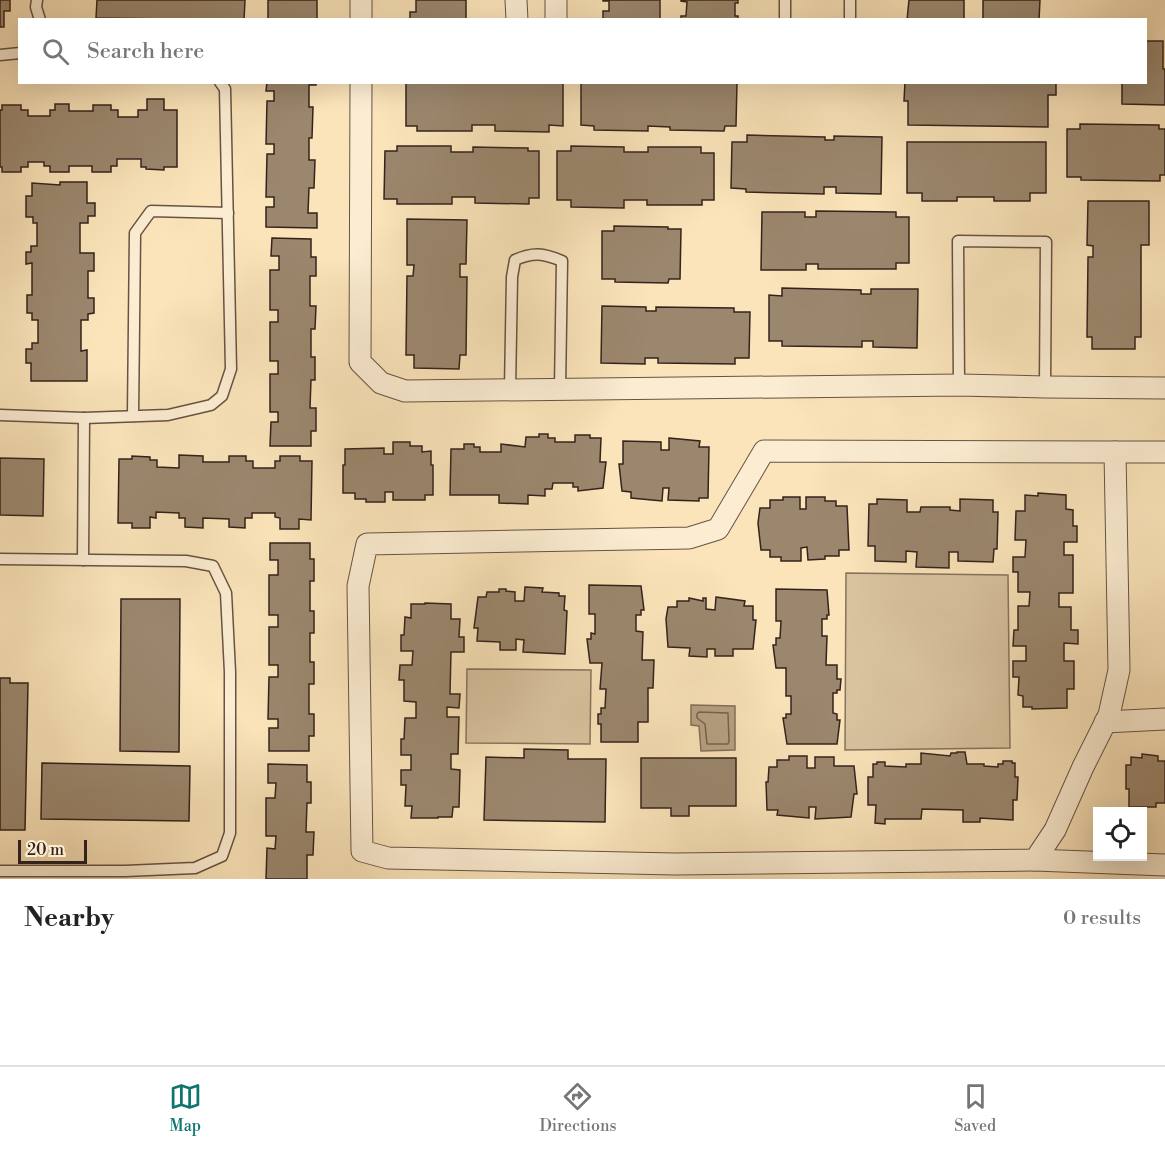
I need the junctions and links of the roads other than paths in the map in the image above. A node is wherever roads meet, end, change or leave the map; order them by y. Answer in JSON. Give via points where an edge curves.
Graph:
{"nodes":[{"id":1,"x":37,"y":0,"type":"edge"},
{"id":2,"x":361,"y":0,"type":"edge"},
{"id":3,"x":516,"y":0,"type":"edge"},
{"id":4,"x":556,"y":0,"type":"edge"},
{"id":5,"x":785,"y":0,"type":"edge"},
{"id":6,"x":850,"y":0,"type":"edge"},
{"id":7,"x":39,"y":18,"type":"edge"},
{"id":8,"x":361,"y":18,"type":"edge"},
{"id":9,"x":517,"y":18,"type":"edge"},
{"id":10,"x":556,"y":18,"type":"edge"},
{"id":11,"x":785,"y":18,"type":"edge"},
{"id":12,"x":850,"y":18,"type":"edge"},
{"id":13,"x":18,"y":53,"type":"edge"},
{"id":14,"x":0,"y":55,"type":"edge"},
{"id":15,"x":221,"y":84,"type":"edge"},
{"id":16,"x":361,"y":84,"type":"edge"},
{"id":17,"x":228,"y":213,"type":"junction"},
{"id":18,"x":959,"y":385,"type":"junction"},
{"id":19,"x":1046,"y":387,"type":"junction"},
{"id":20,"x":560,"y":388,"type":"junction"},
{"id":21,"x":1165,"y":388,"type":"edge"},
{"id":22,"x":510,"y":389,"type":"junction"},
{"id":23,"x":0,"y":415,"type":"edge"},
{"id":24,"x":134,"y":416,"type":"junction"},
{"id":25,"x":84,"y":418,"type":"junction"},
{"id":26,"x":1115,"y":452,"type":"junction"},
{"id":27,"x":1165,"y":452,"type":"edge"},
{"id":28,"x":0,"y":559,"type":"edge"},
{"id":29,"x":83,"y":560,"type":"junction"},
{"id":30,"x":1165,"y":719,"type":"edge"},
{"id":31,"x":1105,"y":722,"type":"junction"},
{"id":32,"x":1035,"y":860,"type":"junction"},
{"id":33,"x":1165,"y":865,"type":"edge"},
{"id":34,"x":0,"y":871,"type":"edge"},
{"id":35,"x":646,"y":871,"type":"edge"},
{"id":36,"x":675,"y":871,"type":"edge"},
{"id":37,"x":22,"y":875,"type":"edge"}],
"edges":[{"from":1,"to":7,"type":"lane"},
{"from":2,"to":8,"type":"street"},
{"from":3,"to":9,"type":"street"},
{"from":4,"to":10,"type":"street"},
{"from":5,"to":11,"type":"lane"},
{"from":6,"to":12,"type":"lane"},
{"from":13,"to":14,"type":"lane"},
{"from":15,"to":17,"type":"lane","via":[[225,89]]},
{"from":16,"to":22,"type":"street","via":[[360,362],[381,383],[405,391]]},
{"from":17,"to":24,"type":"lane","via":[[231,369],[222,396],[211,405],[168,415]]},
{"from":17,"to":24,"type":"lane","via":[[151,211],[135,233]]},
{"from":18,"to":19,"type":"street"},
{"from":18,"to":19,"type":"lane","via":[[958,241],[1046,242]]},
{"from":18,"to":20,"type":"street"},
{"from":19,"to":21,"type":"street"},
{"from":20,"to":22,"type":"street"},
{"from":20,"to":22,"type":"lane","via":[[562,261],[529,254],[515,260],[512,277]]},
{"from":23,"to":25,"type":"lane"},
{"from":24,"to":25,"type":"lane"},
{"from":25,"to":29,"type":"lane"},
{"from":26,"to":27,"type":"street"},
{"from":26,"to":31,"type":"street","via":[[1119,670]]},
{"from":26,"to":35,"type":"street","via":[[764,451],[718,529],[689,538],[367,544],[358,586],[362,851],[388,858]]},
{"from":28,"to":29,"type":"lane"},
{"from":29,"to":37,"type":"lane","via":[[186,561],[213,566],[226,593],[230,833],[222,856],[195,868]]},
{"from":30,"to":31,"type":"street"},
{"from":31,"to":32,"type":"street","via":[[1055,830]]},
{"from":32,"to":33,"type":"street"},
{"from":32,"to":36,"type":"street"},
{"from":34,"to":37,"type":"lane"},
{"from":35,"to":36,"type":"street"}]}
